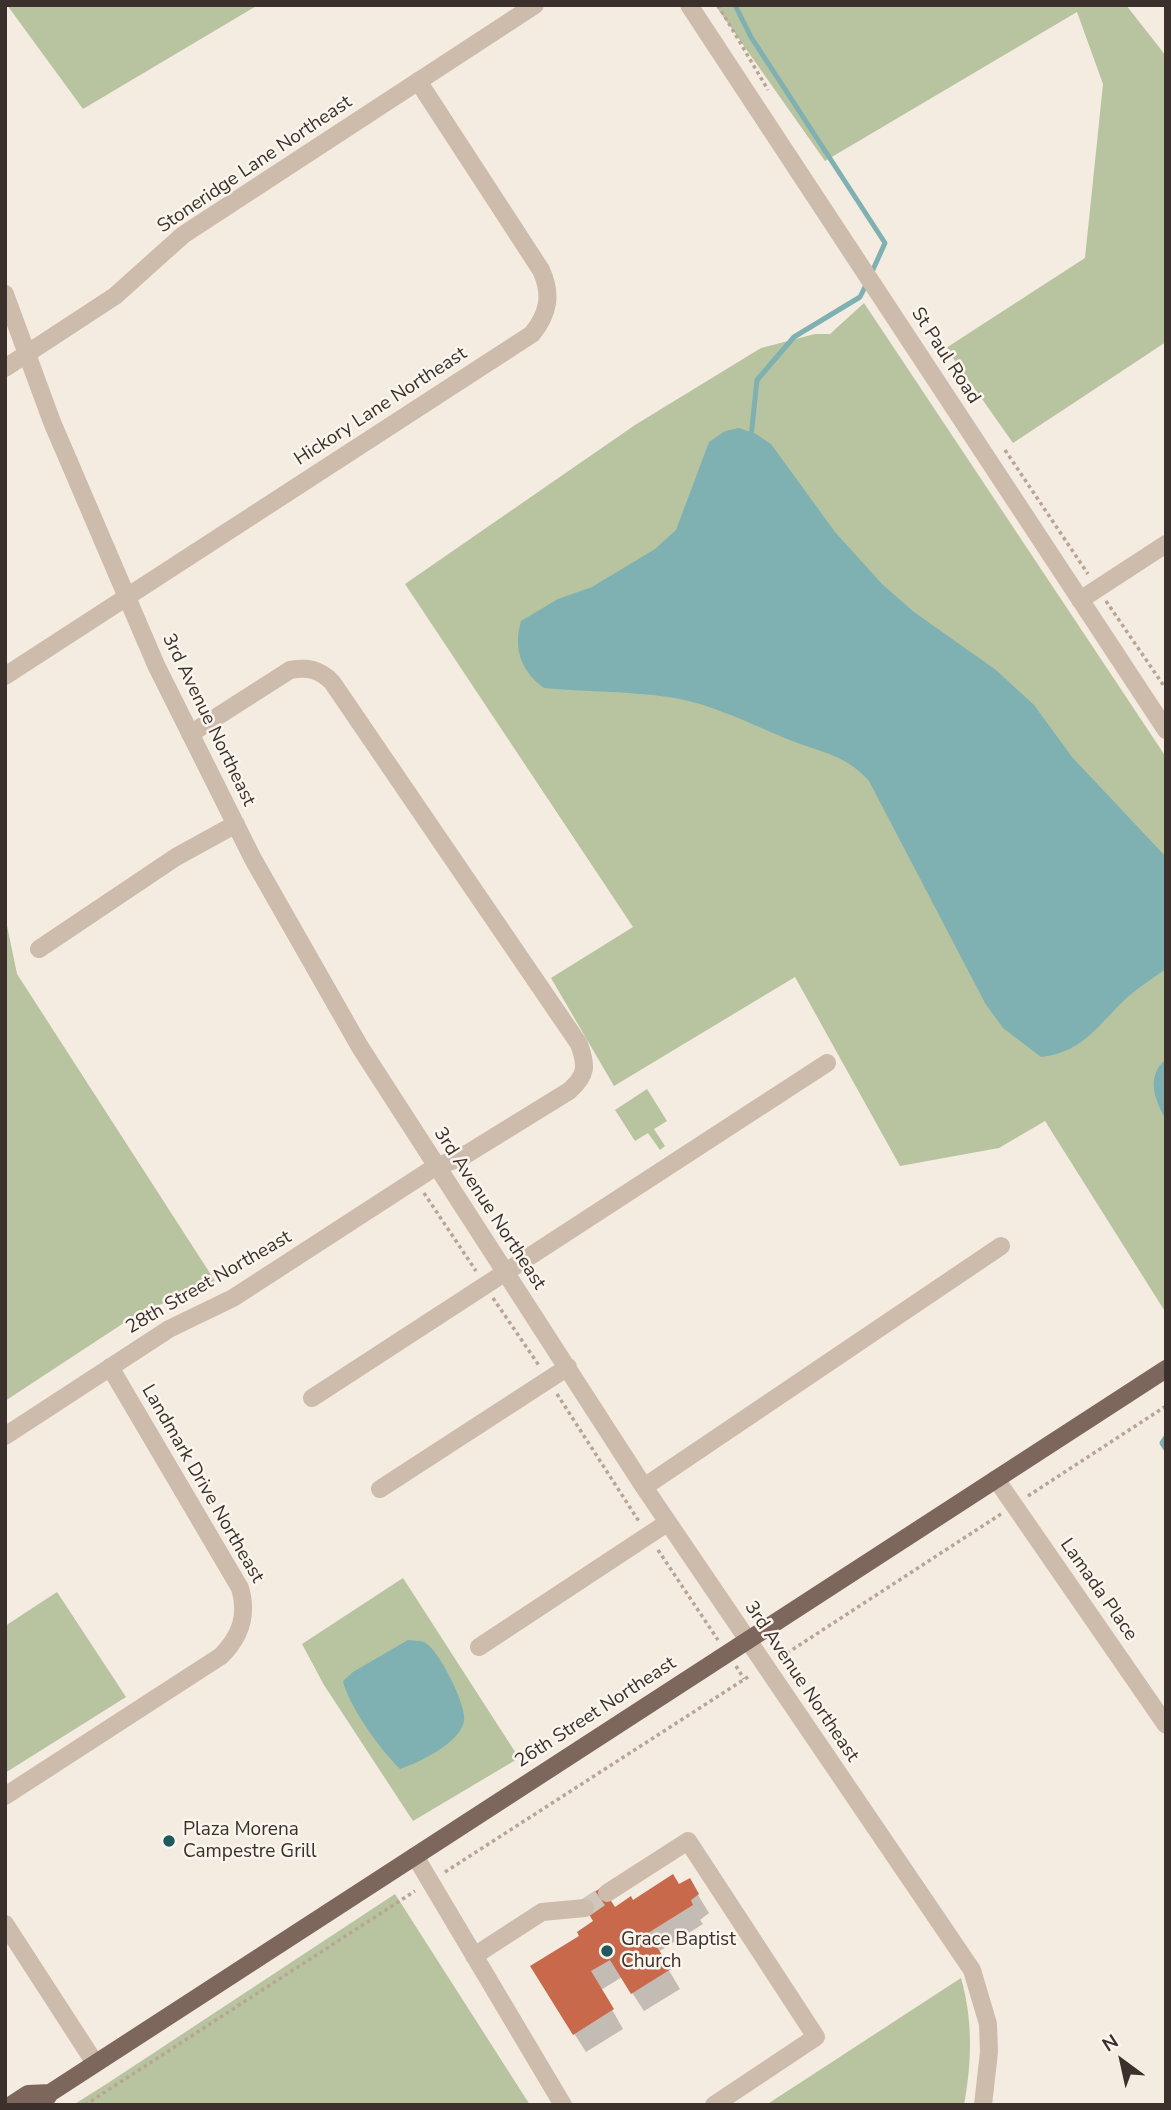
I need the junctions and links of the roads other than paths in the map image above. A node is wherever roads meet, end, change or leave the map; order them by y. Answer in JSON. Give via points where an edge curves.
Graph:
{"nodes":[{"id":1,"x":534,"y":5,"type":"edge"},
{"id":2,"x":689,"y":5,"type":"edge"},
{"id":3,"x":418,"y":81,"type":"junction"},
{"id":4,"x":5,"y":294,"type":"edge"},
{"id":5,"x":26,"y":354,"type":"junction"},
{"id":6,"x":5,"y":368,"type":"edge"},
{"id":7,"x":1166,"y":544,"type":"edge"},
{"id":8,"x":126,"y":598,"type":"junction"},
{"id":9,"x":1080,"y":600,"type":"junction"},
{"id":10,"x":5,"y":676,"type":"edge"},
{"id":11,"x":1166,"y":730,"type":"edge"},
{"id":12,"x":190,"y":734,"type":"junction"},
{"id":13,"x":236,"y":824,"type":"junction"},
{"id":14,"x":39,"y":949,"type":"dead end"},
{"id":15,"x":827,"y":1063,"type":"dead end"},
{"id":16,"x":435,"y":1167,"type":"junction"},
{"id":17,"x":1001,"y":1246,"type":"dead end"},
{"id":18,"x":505,"y":1272,"type":"junction"},
{"id":19,"x":110,"y":1367,"type":"junction"},
{"id":20,"x":568,"y":1367,"type":"junction"},
{"id":21,"x":1166,"y":1369,"type":"edge"},
{"id":22,"x":312,"y":1398,"type":"dead end"},
{"id":23,"x":5,"y":1436,"type":"edge"},
{"id":24,"x":996,"y":1479,"type":"junction"},
{"id":25,"x":644,"y":1488,"type":"junction"},
{"id":26,"x":380,"y":1489,"type":"dead end"},
{"id":27,"x":667,"y":1522,"type":"junction"},
{"id":28,"x":747,"y":1641,"type":"junction"},
{"id":29,"x":479,"y":1647,"type":"dead end"},
{"id":30,"x":1166,"y":1725,"type":"edge"},
{"id":31,"x":5,"y":1796,"type":"edge"},
{"id":32,"x":415,"y":1856,"type":"junction"},
{"id":33,"x":607,"y":1893,"type":"tunnel mouth"},
{"id":34,"x":585,"y":1908,"type":"tunnel mouth"},
{"id":35,"x":5,"y":1923,"type":"edge"},
{"id":36,"x":21,"y":1948,"type":"junction"},
{"id":37,"x":474,"y":1956,"type":"junction"},
{"id":38,"x":5,"y":1958,"type":"edge"},
{"id":39,"x":95,"y":2063,"type":"junction"},
{"id":40,"x":46,"y":2099,"type":"edge"},
{"id":41,"x":11,"y":2105,"type":"edge"},
{"id":42,"x":563,"y":2105,"type":"edge"},
{"id":43,"x":714,"y":2105,"type":"edge"},
{"id":44,"x":983,"y":2105,"type":"edge"}],
"edges":[{"from":1,"to":3,"type":"street","name":"Stoneridge Lane Northeast"},
{"from":2,"to":9,"type":"street","name":"St Paul Road"},
{"from":3,"to":5,"type":"street","name":"Stoneridge Lane Northeast","via":[[183,235],[115,296]]},
{"from":3,"to":8,"type":"street","name":"Hickory Lane Northeast","via":[[541,270],[549,295],[542,322],[532,334]]},
{"from":4,"to":5,"type":"street","name":"3rd Avenue Northeast"},
{"from":5,"to":6,"type":"street","name":"Stoneridge Lane Northeast"},
{"from":5,"to":8,"type":"street","name":"3rd Avenue Northeast"},
{"from":7,"to":9,"type":"street"},
{"from":8,"to":10,"type":"street","name":"Hickory Lane Northeast"},
{"from":8,"to":12,"type":"street","name":"3rd Avenue Northeast"},
{"from":9,"to":11,"type":"street","name":"St Paul Road"},
{"from":12,"to":13,"type":"street","name":"3rd Avenue Northeast"},
{"from":12,"to":16,"type":"street","name":"28th Street Northeast","via":[[290,670],[322,672],[579,1044],[587,1067],[569,1091],[462,1157]]},
{"from":13,"to":14,"type":"street","via":[[176,857]]},
{"from":13,"to":16,"type":"street","name":"3rd Avenue Northeast","via":[[360,1047]]},
{"from":15,"to":18,"type":"street"},
{"from":16,"to":18,"type":"street","name":"3rd Avenue Northeast"},
{"from":16,"to":19,"type":"street","name":"28th Street Northeast","via":[[233,1298],[169,1329]]},
{"from":17,"to":25,"type":"street"},
{"from":18,"to":20,"type":"street","name":"3rd Avenue Northeast"},
{"from":18,"to":22,"type":"street"},
{"from":19,"to":23,"type":"street","name":"28th Street Northeast"},
{"from":19,"to":31,"type":"street","name":"Landmark Drive Northeast","via":[[240,1588],[243,1621],[236,1640],[221,1656]]},
{"from":20,"to":25,"type":"street","name":"3rd Avenue Northeast"},
{"from":20,"to":26,"type":"street"},
{"from":21,"to":24,"type":"main road","name":"26th Street Northeast"},
{"from":24,"to":28,"type":"main road","name":"26th Street Northeast"},
{"from":24,"to":30,"type":"street","name":"Lamada Place"},
{"from":25,"to":27,"type":"street","name":"3rd Avenue Northeast"},
{"from":27,"to":28,"type":"street","name":"3rd Avenue Northeast"},
{"from":27,"to":29,"type":"street"},
{"from":28,"to":32,"type":"main road","name":"26th Street Northeast"},
{"from":28,"to":44,"type":"street","name":"3rd Avenue Northeast","via":[[972,1970],[988,2024]]},
{"from":32,"to":37,"type":"street"},
{"from":32,"to":39,"type":"main road","name":"26th Street Northeast"},
{"from":33,"to":43,"type":"street","via":[[688,1841],[816,2037]]},
{"from":34,"to":37,"type":"street","via":[[542,1912]]},
{"from":35,"to":36,"type":"street"},
{"from":36,"to":38,"type":"street"},
{"from":36,"to":39,"type":"street"},
{"from":37,"to":42,"type":"street"},
{"from":39,"to":40,"type":"main road","name":"26th Street Northeast"},
{"from":40,"to":41,"type":"main road","name":"26th Street Northeast","via":[[28,2094]]}]}
